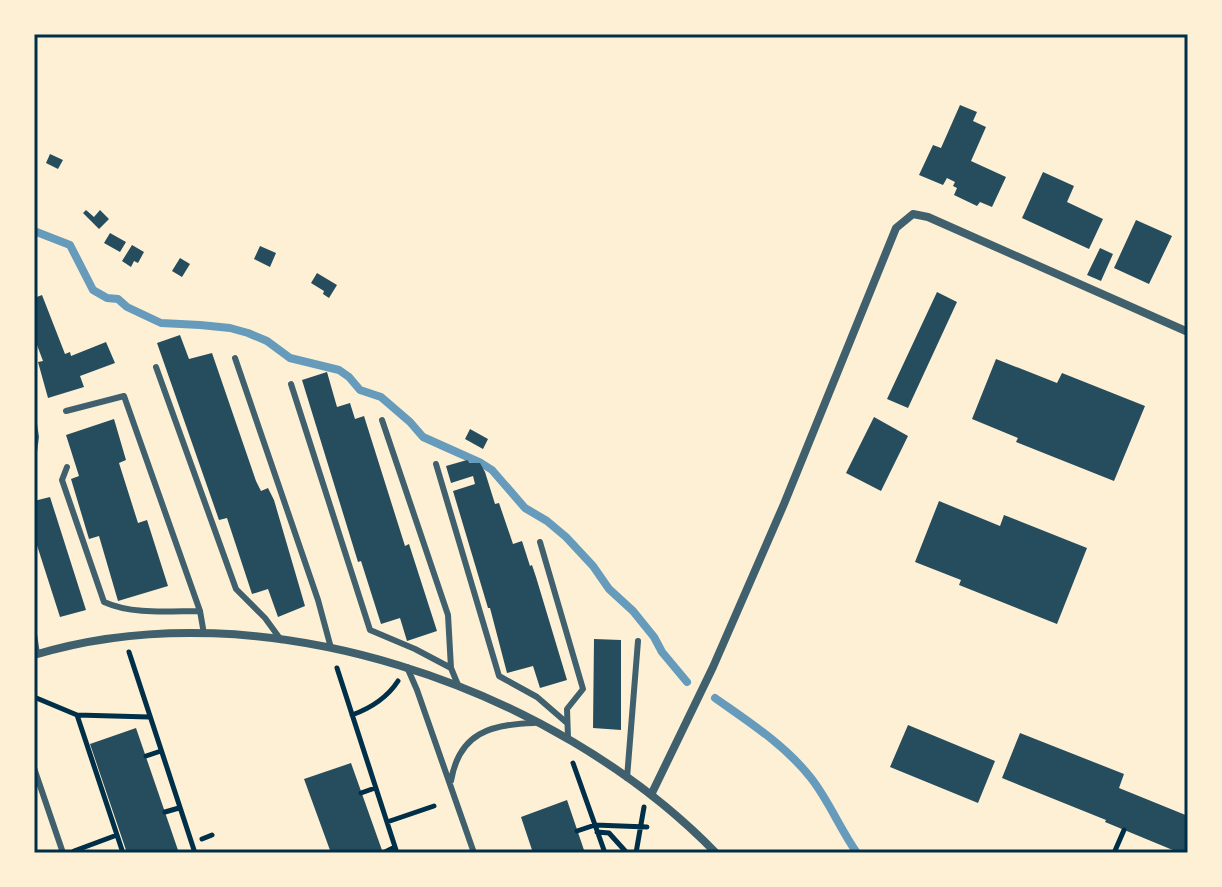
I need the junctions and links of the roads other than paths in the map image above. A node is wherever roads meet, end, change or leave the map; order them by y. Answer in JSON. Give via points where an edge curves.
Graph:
{"nodes":[{"id":1,"x":1188,"y":332,"type":"edge"},
{"id":2,"x":235,"y":358,"type":"dead end"},
{"id":3,"x":156,"y":367,"type":"dead end"},
{"id":4,"x":291,"y":384,"type":"dead end"},
{"id":5,"x":66,"y":411,"type":"dead end"},
{"id":6,"x":382,"y":420,"type":"dead end"},
{"id":7,"x":34,"y":424,"type":"edge"},
{"id":8,"x":34,"y":452,"type":"edge"},
{"id":9,"x":436,"y":464,"type":"dead end"},
{"id":10,"x":67,"y":467,"type":"dead end"},
{"id":11,"x":540,"y":542,"type":"dead end"},
{"id":12,"x":200,"y":611,"type":"junction"},
{"id":13,"x":34,"y":634,"type":"edge"},
{"id":14,"x":204,"y":634,"type":"junction"},
{"id":15,"x":281,"y":640,"type":"junction"},
{"id":16,"x":638,"y":641,"type":"dead end"},
{"id":17,"x":331,"y":648,"type":"junction"},
{"id":18,"x":36,"y":654,"type":"edge"},
{"id":19,"x":407,"y":667,"type":"junction"},
{"id":20,"x":451,"y":668,"type":"junction"},
{"id":21,"x":458,"y":685,"type":"junction"},
{"id":22,"x":539,"y":723,"type":"junction"},
{"id":23,"x":567,"y":723,"type":"junction"},
{"id":24,"x":568,"y":738,"type":"junction"},
{"id":25,"x":34,"y":768,"type":"edge"},
{"id":26,"x":627,"y":778,"type":"junction"},
{"id":27,"x":450,"y":784,"type":"junction"},
{"id":28,"x":651,"y":795,"type":"junction"},
{"id":29,"x":63,"y":853,"type":"edge"},
{"id":30,"x":474,"y":853,"type":"edge"},
{"id":31,"x":716,"y":853,"type":"edge"}],
"edges":[{"from":1,"to":28,"type":"street","via":[[928,217],[913,214],[896,228],[784,504]]},
{"from":2,"to":17,"type":"lane"},
{"from":3,"to":15,"type":"lane","via":[[236,589]]},
{"from":4,"to":20,"type":"lane","via":[[370,630]]},
{"from":5,"to":12,"type":"lane","via":[[124,396]]},
{"from":6,"to":20,"type":"lane","via":[[448,615]]},
{"from":7,"to":8,"type":"lane"},
{"from":9,"to":23,"type":"lane","via":[[499,676],[537,697]]},
{"from":10,"to":12,"type":"lane","via":[[62,480],[104,602],[136,610]]},
{"from":11,"to":23,"type":"lane","via":[[583,689],[567,709]]},
{"from":12,"to":14,"type":"lane"},
{"from":13,"to":18,"type":"lane"},
{"from":14,"to":15,"type":"street"},
{"from":14,"to":18,"type":"street","via":[[97,640]]},
{"from":15,"to":17,"type":"street"},
{"from":16,"to":26,"type":"lane"},
{"from":17,"to":19,"type":"street"},
{"from":19,"to":21,"type":"street"},
{"from":19,"to":27,"type":"lane"},
{"from":20,"to":21,"type":"lane"},
{"from":21,"to":22,"type":"street"},
{"from":22,"to":24,"type":"street"},
{"from":22,"to":27,"type":"lane","via":[[501,726],[475,736],[458,755]]},
{"from":23,"to":24,"type":"lane"},
{"from":24,"to":26,"type":"street"},
{"from":25,"to":29,"type":"lane"},
{"from":26,"to":28,"type":"street"},
{"from":27,"to":30,"type":"lane"},
{"from":28,"to":31,"type":"street"}]}
